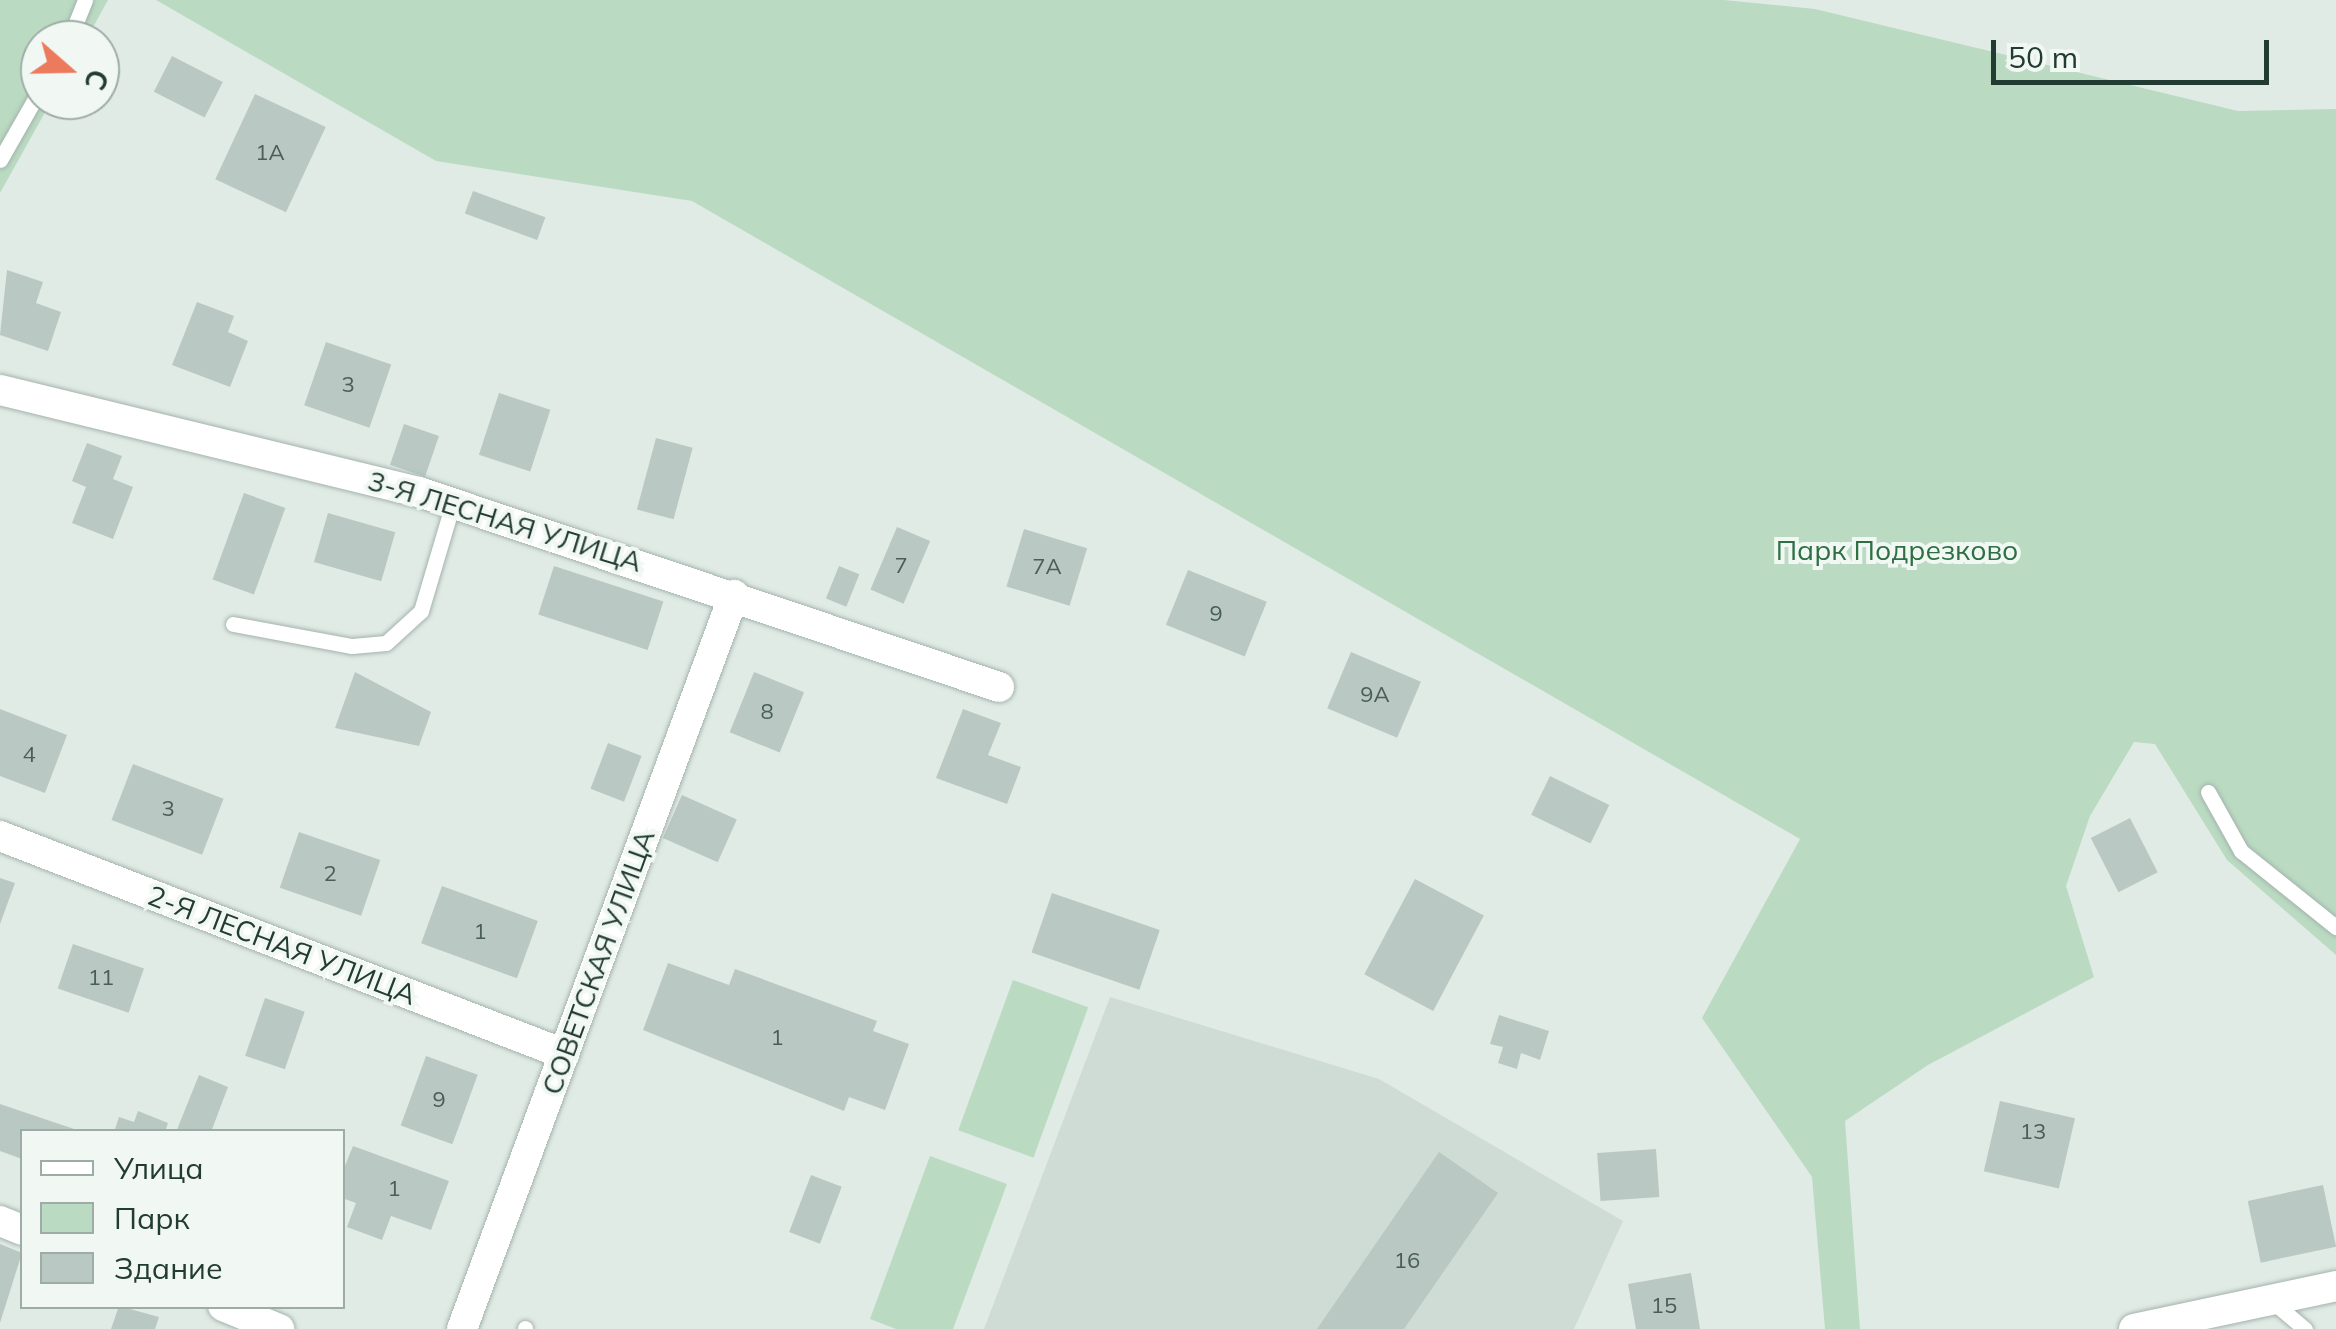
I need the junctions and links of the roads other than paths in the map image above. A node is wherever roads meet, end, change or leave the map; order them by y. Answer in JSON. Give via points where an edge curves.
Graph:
{"nodes":[{"id":1,"x":23,"y":120,"type":"edge"},
{"id":2,"x":0,"y":160,"type":"edge"},
{"id":3,"x":0,"y":390,"type":"edge"},
{"id":4,"x":453,"y":503,"type":"junction"},
{"id":5,"x":734,"y":595,"type":"junction"},
{"id":6,"x":234,"y":624,"type":"dead end"},
{"id":7,"x":999,"y":686,"type":"dead end"},
{"id":8,"x":2208,"y":792,"type":"dead end"},
{"id":9,"x":0,"y":836,"type":"edge"},
{"id":10,"x":2336,"y":927,"type":"edge"},
{"id":11,"x":564,"y":1054,"type":"junction"},
{"id":12,"x":2336,"y":1286,"type":"edge"},
{"id":13,"x":2270,"y":1300,"type":"junction"},
{"id":14,"x":230,"y":1309,"type":"edge"},
{"id":15,"x":279,"y":1329,"type":"edge"},
{"id":16,"x":462,"y":1329,"type":"edge"},
{"id":17,"x":2134,"y":1329,"type":"edge"},
{"id":18,"x":2305,"y":1329,"type":"edge"}],
"edges":[{"from":1,"to":2,"type":"lane"},
{"from":3,"to":4,"type":"street","name":"3-Я ЛЕСНАЯ УЛИЦА"},
{"from":4,"to":5,"type":"street","name":"3-Я ЛЕСНАЯ УЛИЦА"},
{"from":4,"to":6,"type":"lane","via":[[421,611],[386,644],[352,646]]},
{"from":5,"to":7,"type":"street","name":"3-Я ЛЕСНАЯ УЛИЦА"},
{"from":5,"to":11,"type":"street","name":"СОВЕТСКАЯ УЛИЦА"},
{"from":8,"to":10,"type":"lane","via":[[2241,851]]},
{"from":9,"to":11,"type":"street","name":"2-Я ЛЕСНАЯ УЛИЦА"},
{"from":11,"to":16,"type":"street","name":"СОВЕТСКАЯ УЛИЦА"},
{"from":12,"to":13,"type":"street"},
{"from":13,"to":17,"type":"street"},
{"from":13,"to":18,"type":"lane"},
{"from":14,"to":15,"type":"street"}]}
